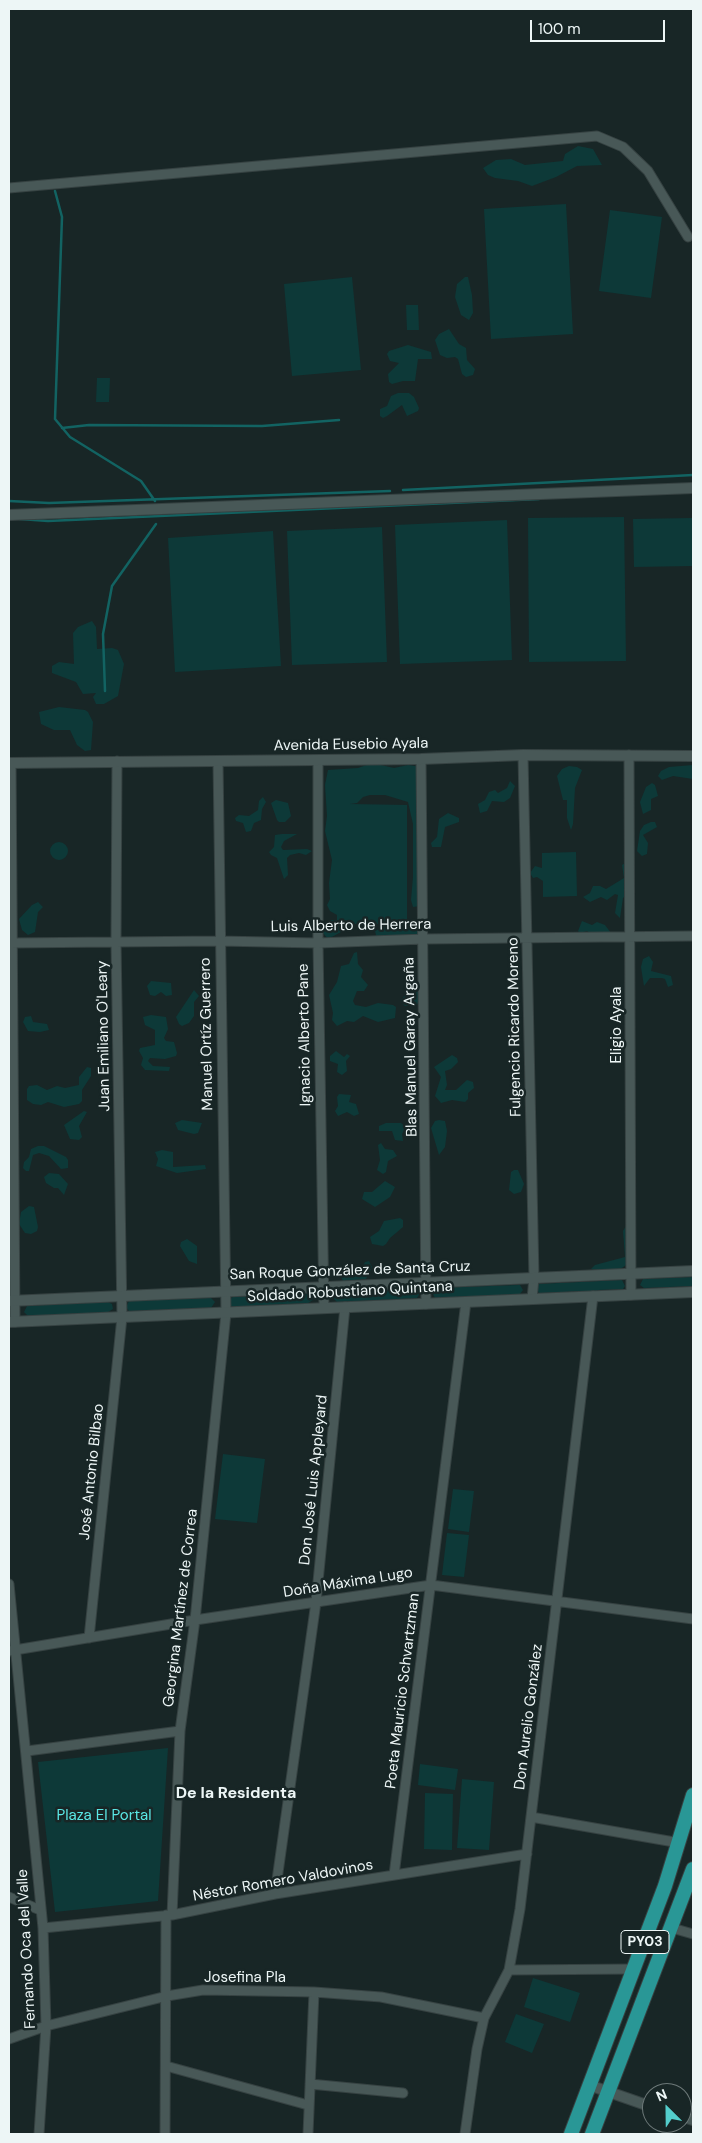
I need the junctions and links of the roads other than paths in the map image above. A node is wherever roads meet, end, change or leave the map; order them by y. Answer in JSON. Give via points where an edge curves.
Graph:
{"nodes":[{"id":1,"x":9,"y":188,"type":"edge"},
{"id":2,"x":688,"y":237,"type":"dead end"},
{"id":3,"x":693,"y":488,"type":"edge"},
{"id":4,"x":9,"y":515,"type":"edge"},
{"id":5,"x":524,"y":755,"type":"junction"},
{"id":6,"x":629,"y":755,"type":"junction"},
{"id":7,"x":693,"y":756,"type":"edge"},
{"id":8,"x":421,"y":759,"type":"junction"},
{"id":9,"x":318,"y":760,"type":"junction"},
{"id":10,"x":218,"y":761,"type":"junction"},
{"id":11,"x":116,"y":762,"type":"junction"},
{"id":12,"x":10,"y":763,"type":"edge"},
{"id":13,"x":693,"y":936,"type":"edge"},
{"id":14,"x":630,"y":937,"type":"junction"},
{"id":15,"x":527,"y":938,"type":"junction"},
{"id":16,"x":424,"y":939,"type":"junction"},
{"id":17,"x":219,"y":941,"type":"junction"},
{"id":18,"x":116,"y":942,"type":"junction"},
{"id":19,"x":11,"y":943,"type":"edge"},
{"id":20,"x":318,"y":943,"type":"junction"},
{"id":21,"x":693,"y":1271,"type":"edge"},
{"id":22,"x":631,"y":1274,"type":"junction"},
{"id":23,"x":534,"y":1278,"type":"junction"},
{"id":24,"x":427,"y":1283,"type":"junction"},
{"id":25,"x":324,"y":1287,"type":"junction"},
{"id":26,"x":225,"y":1292,"type":"junction"},
{"id":27,"x":693,"y":1292,"type":"edge"},
{"id":28,"x":631,"y":1295,"type":"junction"},
{"id":29,"x":121,"y":1296,"type":"junction"},
{"id":30,"x":593,"y":1296,"type":"junction"},
{"id":31,"x":532,"y":1299,"type":"junction"},
{"id":32,"x":12,"y":1301,"type":"edge"},
{"id":33,"x":466,"y":1302,"type":"junction"},
{"id":34,"x":426,"y":1304,"type":"junction"},
{"id":35,"x":345,"y":1307,"type":"junction"},
{"id":36,"x":324,"y":1308,"type":"junction"},
{"id":37,"x":226,"y":1309,"type":"junction"},
{"id":38,"x":121,"y":1313,"type":"junction"},
{"id":39,"x":12,"y":1322,"type":"edge"},
{"id":40,"x":9,"y":1584,"type":"edge"},
{"id":41,"x":431,"y":1585,"type":"junction"},
{"id":42,"x":316,"y":1602,"type":"junction"},
{"id":43,"x":557,"y":1602,"type":"junction"},
{"id":44,"x":693,"y":1619,"type":"edge"},
{"id":45,"x":195,"y":1620,"type":"junction"},
{"id":46,"x":89,"y":1638,"type":"junction"},
{"id":47,"x":12,"y":1651,"type":"edge"},
{"id":48,"x":180,"y":1731,"type":"junction"},
{"id":49,"x":27,"y":1751,"type":"junction"},
{"id":50,"x":693,"y":1796,"type":"edge"},
{"id":51,"x":531,"y":1818,"type":"junction"},
{"id":52,"x":680,"y":1843,"type":"junction"},
{"id":53,"x":527,"y":1854,"type":"junction"},
{"id":54,"x":693,"y":1869,"type":"edge"},
{"id":55,"x":394,"y":1875,"type":"junction"},
{"id":56,"x":275,"y":1894,"type":"junction"},
{"id":57,"x":9,"y":1897,"type":"edge"},
{"id":58,"x":40,"y":1910,"type":"junction"},
{"id":59,"x":169,"y":1915,"type":"junction"},
{"id":60,"x":43,"y":1928,"type":"junction"},
{"id":61,"x":672,"y":1928,"type":"junction"},
{"id":62,"x":693,"y":1934,"type":"edge"},
{"id":63,"x":635,"y":1969,"type":"junction"},
{"id":64,"x":509,"y":1970,"type":"junction"},
{"id":65,"x":314,"y":1992,"type":"junction"},
{"id":66,"x":167,"y":1996,"type":"junction"},
{"id":67,"x":484,"y":2018,"type":"junction"},
{"id":68,"x":46,"y":2026,"type":"junction"},
{"id":69,"x":9,"y":2039,"type":"edge"},
{"id":70,"x":166,"y":2066,"type":"junction"},
{"id":71,"x":310,"y":2084,"type":"junction"},
{"id":72,"x":589,"y":2086,"type":"junction"},
{"id":73,"x":403,"y":2092,"type":"dead end"},
{"id":74,"x":607,"y":2092,"type":"junction"},
{"id":75,"x":642,"y":2103,"type":"edge"},
{"id":76,"x":308,"y":2106,"type":"junction"},
{"id":77,"x":40,"y":2134,"type":"edge"},
{"id":78,"x":165,"y":2134,"type":"edge"},
{"id":79,"x":308,"y":2134,"type":"edge"},
{"id":80,"x":465,"y":2134,"type":"edge"},
{"id":81,"x":571,"y":2134,"type":"edge"},
{"id":82,"x":592,"y":2134,"type":"edge"}],
"edges":[{"from":1,"to":2,"type":"street","via":[[598,136],[623,147],[648,171]]},
{"from":3,"to":4,"type":"street"},
{"from":5,"to":6,"type":"street","name":"Avenida Eusebio Ayala"},
{"from":5,"to":8,"type":"street","name":"Avenida Eusebio Ayala"},
{"from":5,"to":15,"type":"street","name":"Fulgencio Ricardo Moreno"},
{"from":6,"to":7,"type":"street","name":"Avenida Eusebio Ayala"},
{"from":6,"to":14,"type":"street","name":"Eligio Ayala"},
{"from":8,"to":9,"type":"street","name":"Avenida Eusebio Ayala"},
{"from":8,"to":16,"type":"street","name":"Blas Manuel Garay Argaña"},
{"from":9,"to":10,"type":"street","name":"Avenida Eusebio Ayala"},
{"from":9,"to":20,"type":"street","name":"Ignacio Alberto Pane"},
{"from":10,"to":11,"type":"street","name":"Avenida Eusebio Ayala"},
{"from":10,"to":17,"type":"street","name":"Manuel Ortíz Guerrero"},
{"from":11,"to":12,"type":"street","name":"Avenida Eusebio Ayala"},
{"from":11,"to":18,"type":"street","name":"Juan Emiliano O'Leary"},
{"from":12,"to":19,"type":"street"},
{"from":13,"to":14,"type":"street","name":"Luis Alberto de Herrera"},
{"from":14,"to":15,"type":"street","name":"Luis Alberto de Herrera"},
{"from":14,"to":22,"type":"street","name":"Eligio Ayala"},
{"from":15,"to":16,"type":"street","name":"Luis Alberto de Herrera"},
{"from":15,"to":23,"type":"street","name":"Fulgencio Ricardo Moreno"},
{"from":16,"to":20,"type":"street","name":"Luis Alberto de Herrera"},
{"from":16,"to":24,"type":"street","name":"Blas Manuel Garay Argaña"},
{"from":17,"to":18,"type":"street","name":"Luis Alberto de Herrera"},
{"from":17,"to":20,"type":"street","name":"Luis Alberto de Herrera"},
{"from":17,"to":26,"type":"street","name":"Manuel Ortíz Guerrero"},
{"from":18,"to":19,"type":"street","name":"Luis Alberto de Herrera"},
{"from":18,"to":29,"type":"street","name":"Juan Emiliano O'Leary"},
{"from":19,"to":32,"type":"street"},
{"from":20,"to":25,"type":"street","name":"Ignacio Alberto Pane"},
{"from":21,"to":22,"type":"street","name":"San Roque González de Santa Cruz"},
{"from":22,"to":23,"type":"street","name":"San Roque González de Santa Cruz"},
{"from":22,"to":28,"type":"street","name":"Eligio Ayala"},
{"from":23,"to":24,"type":"street","name":"San Roque González de Santa Cruz"},
{"from":23,"to":31,"type":"street","name":"Fulgencio Ricardo Moreno"},
{"from":24,"to":25,"type":"street","name":"San Roque González de Santa Cruz"},
{"from":24,"to":34,"type":"street","name":"Blas Manuel Garay Argaña"},
{"from":25,"to":26,"type":"street","name":"San Roque González de Santa Cruz"},
{"from":25,"to":36,"type":"street","name":"Ignacio Alberto Pane"},
{"from":26,"to":29,"type":"street","name":"San Roque González de Santa Cruz"},
{"from":26,"to":37,"type":"street","name":"Manuel Ortíz Guerrero"},
{"from":27,"to":28,"type":"street","name":"Soldado Robustiano Quintana"},
{"from":28,"to":30,"type":"street","name":"Soldado Robustiano Quintana"},
{"from":29,"to":32,"type":"street","name":"San Roque González de Santa Cruz"},
{"from":29,"to":38,"type":"street","name":"Juan Emiliano O'Leary"},
{"from":30,"to":31,"type":"street","name":"Soldado Robustiano Quintana"},
{"from":30,"to":43,"type":"street","name":"Don Aurelio González"},
{"from":31,"to":33,"type":"street","name":"Soldado Robustiano Quintana"},
{"from":32,"to":39,"type":"street"},
{"from":33,"to":34,"type":"street","name":"Soldado Robustiano Quintana"},
{"from":33,"to":41,"type":"street","name":"Poeta Mauricio Schvartzman"},
{"from":34,"to":35,"type":"street","name":"Soldado Robustiano Quintana"},
{"from":35,"to":36,"type":"street","name":"Soldado Robustiano Quintana"},
{"from":35,"to":42,"type":"street","name":"Don José Luis Appleyard"},
{"from":36,"to":37,"type":"street","name":"Soldado Robustiano Quintana"},
{"from":37,"to":38,"type":"street","name":"Soldado Robustiano Quintana"},
{"from":37,"to":45,"type":"street","name":"Georgina Martínez de Correa"},
{"from":38,"to":39,"type":"street","name":"Soldado Robustiano Quintana"},
{"from":38,"to":46,"type":"street","name":"José Antonio Bilbao"},
{"from":40,"to":47,"type":"street","name":"Fernando Oca del Valle"},
{"from":41,"to":42,"type":"street","name":"Doña Máxima Lugo"},
{"from":41,"to":43,"type":"street","name":"Doña Máxima Lugo"},
{"from":41,"to":55,"type":"street","name":"Poeta Mauricio Schvartzman"},
{"from":42,"to":45,"type":"street","name":"Doña Máxima Lugo"},
{"from":42,"to":56,"type":"street","name":"Don José Luis Appleyard"},
{"from":43,"to":44,"type":"street","name":"Doña Máxima Lugo"},
{"from":43,"to":51,"type":"street","name":"Don Aurelio González"},
{"from":45,"to":46,"type":"street","name":"Doña Máxima Lugo"},
{"from":45,"to":48,"type":"street","name":"Georgina Martínez de Correa"},
{"from":46,"to":47,"type":"street","name":"Doña Máxima Lugo"},
{"from":47,"to":49,"type":"street","name":"Fernando Oca del Valle"},
{"from":48,"to":49,"type":"street"},
{"from":48,"to":59,"type":"street","name":"Georgina Martínez de Correa"},
{"from":49,"to":58,"type":"street","name":"Fernando Oca del Valle"},
{"from":50,"to":52,"type":"highway","number":"PY03"},
{"from":51,"to":52,"type":"street"},
{"from":51,"to":53,"type":"street","name":"Don Aurelio González"},
{"from":52,"to":63,"type":"highway","number":"PY03"},
{"from":53,"to":55,"type":"street","name":"Néstor Romero Valdovinos"},
{"from":53,"to":64,"type":"street","name":"Don Aurelio González"},
{"from":54,"to":61,"type":"highway","number":"PY03"},
{"from":55,"to":56,"type":"street","name":"Néstor Romero Valdovinos"},
{"from":56,"to":59,"type":"street","name":"Néstor Romero Valdovinos"},
{"from":57,"to":58,"type":"street"},
{"from":58,"to":60,"type":"street","name":"Fernando Oca del Valle"},
{"from":59,"to":60,"type":"street","name":"Néstor Romero Valdovinos"},
{"from":59,"to":66,"type":"street","name":"Georgina Martínez de Correa"},
{"from":60,"to":68,"type":"street","name":"Fernando Oca del Valle"},
{"from":61,"to":62,"type":"street"},
{"from":61,"to":74,"type":"highway","number":"PY03"},
{"from":63,"to":64,"type":"street"},
{"from":63,"to":72,"type":"highway","number":"PY03"},
{"from":64,"to":67,"type":"street","name":"Don Aurelio González"},
{"from":65,"to":66,"type":"street","name":"Josefina Pla","via":[[226,1990]]},
{"from":65,"to":67,"type":"street","name":"Josefina Pla","via":[[381,1997]]},
{"from":65,"to":71,"type":"street"},
{"from":66,"to":68,"type":"street","name":"Josefina Pla"},
{"from":66,"to":70,"type":"street","name":"Georgina Martínez de Correa"},
{"from":67,"to":80,"type":"street","name":"Don Aurelio González"},
{"from":68,"to":69,"type":"street","name":"Josefina Pla"},
{"from":68,"to":77,"type":"street","name":"Fernando Oca del Valle"},
{"from":70,"to":76,"type":"street"},
{"from":70,"to":78,"type":"street","name":"Georgina Martínez de Correa"},
{"from":71,"to":73,"type":"street"},
{"from":71,"to":76,"type":"street"},
{"from":72,"to":74,"type":"street"},
{"from":72,"to":81,"type":"highway","number":"PY03"},
{"from":74,"to":75,"type":"street"},
{"from":74,"to":82,"type":"highway","number":"PY03"},
{"from":76,"to":79,"type":"street"}]}
